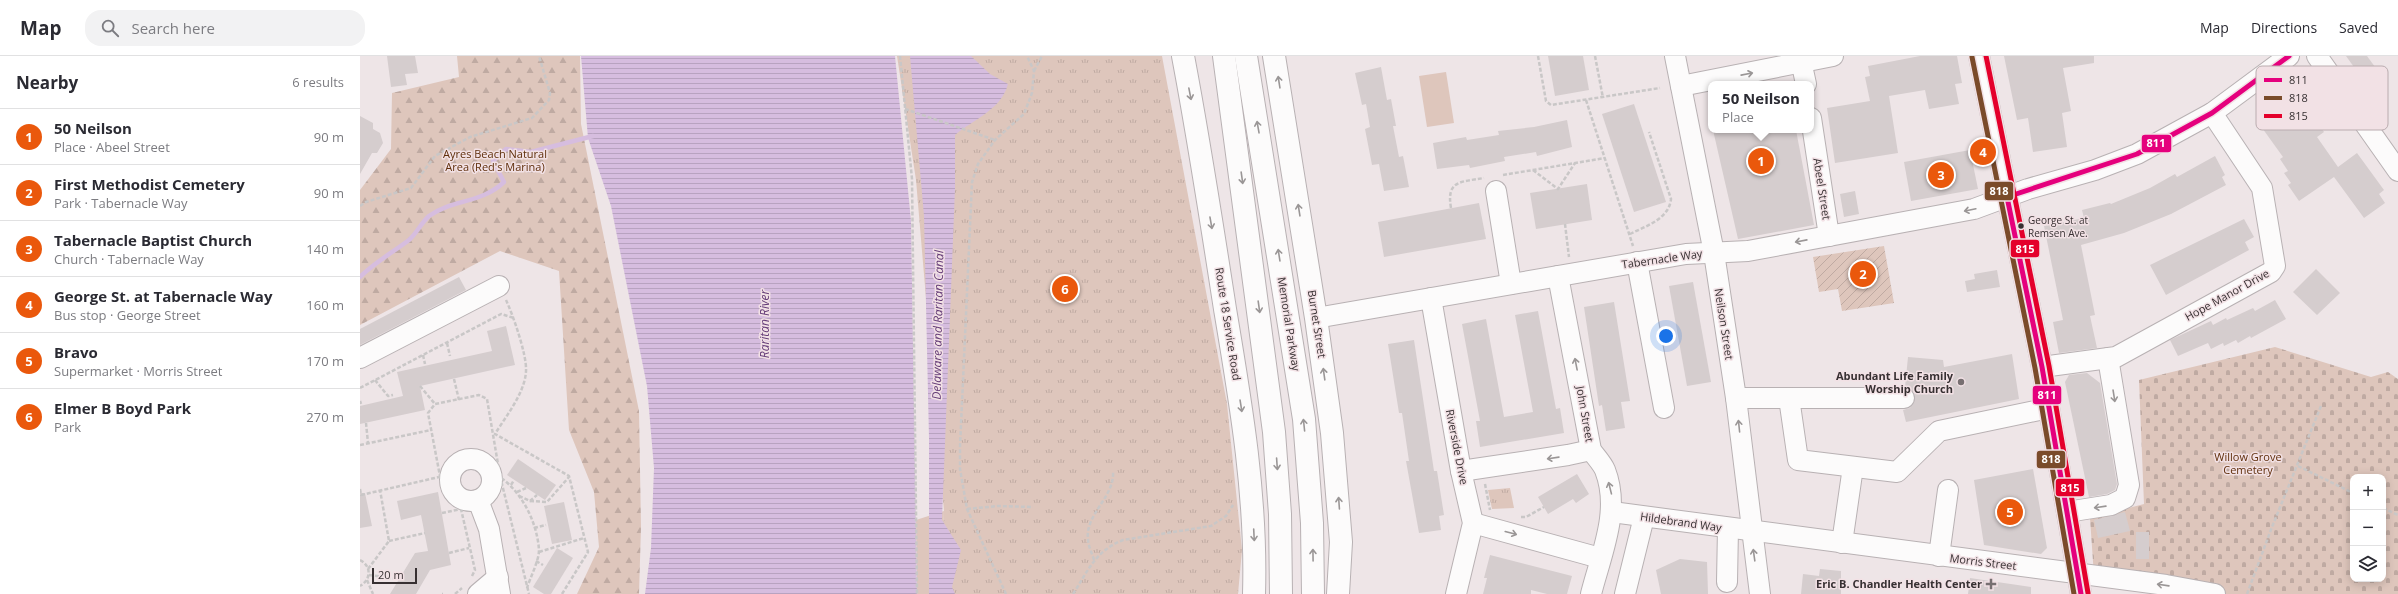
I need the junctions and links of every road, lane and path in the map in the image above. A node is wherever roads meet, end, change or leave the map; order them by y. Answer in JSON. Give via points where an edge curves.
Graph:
{"nodes":[{"id":1,"x":539,"y":56,"type":"edge"},
{"id":2,"x":900,"y":56,"type":"edge"},
{"id":3,"x":1026,"y":56,"type":"edge"},
{"id":4,"x":1042,"y":56,"type":"edge"},
{"id":5,"x":1183,"y":56,"type":"edge"},
{"id":6,"x":1224,"y":56,"type":"edge"},
{"id":7,"x":1246,"y":56,"type":"edge"},
{"id":8,"x":1274,"y":56,"type":"edge"},
{"id":9,"x":1538,"y":56,"type":"edge"},
{"id":10,"x":1595,"y":56,"type":"edge"},
{"id":11,"x":1675,"y":56,"type":"edge"},
{"id":12,"x":1833,"y":56,"type":"edge"},
{"id":13,"x":1979,"y":56,"type":"edge"},
{"id":14,"x":2289,"y":56,"type":"edge"},
{"id":15,"x":2317,"y":56,"type":"edge"},
{"id":16,"x":1800,"y":59,"type":"edge"},
{"id":17,"x":2275,"y":66,"type":"edge"},
{"id":18,"x":2324,"y":66,"type":"edge"},
{"id":19,"x":1034,"y":71,"type":"junction"},
{"id":20,"x":2256,"y":80,"type":"edge"},
{"id":21,"x":1805,"y":81,"type":"edge"},
{"id":22,"x":1681,"y":86,"type":"junction"},
{"id":23,"x":1660,"y":88,"type":"dead end"},
{"id":24,"x":1603,"y":98,"type":"junction"},
{"id":25,"x":1586,"y":100,"type":"junction"},
{"id":26,"x":905,"y":109,"type":"junction"},
{"id":27,"x":2212,"y":113,"type":"junction"},
{"id":28,"x":2369,"y":130,"type":"edge"},
{"id":29,"x":1650,"y":132,"type":"dead end"},
{"id":30,"x":1813,"y":133,"type":"edge"},
{"id":31,"x":995,"y":140,"type":"junction"},
{"id":32,"x":1605,"y":158,"type":"junction"},
{"id":33,"x":1575,"y":162,"type":"junction"},
{"id":34,"x":1532,"y":170,"type":"junction"},
{"id":35,"x":2398,"y":171,"type":"edge"},
{"id":36,"x":1493,"y":182,"type":"junction"},
{"id":37,"x":2007,"y":197,"type":"junction"},
{"id":38,"x":360,"y":206,"type":"edge"},
{"id":39,"x":1451,"y":208,"type":"dead end"},
{"id":40,"x":1565,"y":224,"type":"dead end"},
{"id":41,"x":1630,"y":234,"type":"junction"},
{"id":42,"x":1829,"y":236,"type":"junction"},
{"id":43,"x":1714,"y":253,"type":"junction"},
{"id":44,"x":1637,"y":262,"type":"junction"},
{"id":45,"x":1564,"y":275,"type":"junction"},
{"id":46,"x":1511,"y":284,"type":"junction"},
{"id":47,"x":499,"y":286,"type":"joint"},
{"id":48,"x":1431,"y":298,"type":"junction"},
{"id":49,"x":514,"y":318,"type":"junction"},
{"id":50,"x":1316,"y":318,"type":"junction"},
{"id":51,"x":446,"y":343,"type":"junction"},
{"id":52,"x":423,"y":355,"type":"junction"},
{"id":53,"x":450,"y":356,"type":"dead end"},
{"id":54,"x":360,"y":358,"type":"edge"},
{"id":55,"x":2108,"y":358,"type":"junction"},
{"id":56,"x":426,"y":364,"type":"dead end"},
{"id":57,"x":2042,"y":367,"type":"junction"},
{"id":58,"x":454,"y":379,"type":"dead end"},
{"id":59,"x":375,"y":380,"type":"junction"},
{"id":60,"x":420,"y":386,"type":"dead end"},
{"id":61,"x":360,"y":388,"type":"edge"},
{"id":62,"x":393,"y":395,"type":"dead end"},
{"id":63,"x":1736,"y":398,"type":"junction"},
{"id":64,"x":1789,"y":398,"type":"junction"},
{"id":65,"x":1904,"y":398,"type":"dead end"},
{"id":66,"x":459,"y":400,"type":"junction"},
{"id":67,"x":435,"y":404,"type":"junction"},
{"id":68,"x":2321,"y":406,"type":"dead end"},
{"id":69,"x":1664,"y":408,"type":"dead end"},
{"id":70,"x":2049,"y":408,"type":"junction"},
{"id":71,"x":366,"y":423,"type":"dead end"},
{"id":72,"x":431,"y":430,"type":"junction"},
{"id":73,"x":495,"y":434,"type":"junction"},
{"id":74,"x":368,"y":443,"type":"junction"},
{"id":75,"x":360,"y":445,"type":"edge"},
{"id":76,"x":1591,"y":450,"type":"junction"},
{"id":77,"x":2298,"y":466,"type":"junction"},
{"id":78,"x":1853,"y":467,"type":"junction"},
{"id":79,"x":1113,"y":471,"type":"dead end"},
{"id":80,"x":1461,"y":471,"type":"junction"},
{"id":81,"x":496,"y":474,"type":"junction"},
{"id":82,"x":569,"y":476,"type":"junction"},
{"id":83,"x":439,"y":478,"type":"junction"},
{"id":84,"x":514,"y":480,"type":"dead end"},
{"id":85,"x":1485,"y":483,"type":"dead end"},
{"id":86,"x":511,"y":485,"type":"junction"},
{"id":87,"x":526,"y":488,"type":"dead end"},
{"id":88,"x":360,"y":489,"type":"edge"},
{"id":89,"x":380,"y":490,"type":"junction"},
{"id":90,"x":1948,"y":490,"type":"dead end"},
{"id":91,"x":516,"y":492,"type":"junction"},
{"id":92,"x":2350,"y":492,"type":"edge"},
{"id":93,"x":537,"y":495,"type":"dead end"},
{"id":94,"x":360,"y":496,"type":"edge"},
{"id":95,"x":518,"y":496,"type":"junction"},
{"id":96,"x":530,"y":501,"type":"junction"},
{"id":97,"x":1234,"y":502,"type":"dead end"},
{"id":98,"x":469,"y":504,"type":"junction"},
{"id":99,"x":1033,"y":507,"type":"dead end"},
{"id":100,"x":1544,"y":507,"type":"dead end"},
{"id":101,"x":967,"y":508,"type":"junction"},
{"id":102,"x":2386,"y":509,"type":"edge"},
{"id":103,"x":1612,"y":512,"type":"junction"},
{"id":104,"x":2067,"y":512,"type":"junction"},
{"id":105,"x":442,"y":513,"type":"dead end"},
{"id":106,"x":1491,"y":515,"type":"dead end"},
{"id":107,"x":2398,"y":515,"type":"edge"},
{"id":108,"x":1519,"y":517,"type":"dead end"},
{"id":109,"x":1644,"y":517,"type":"junction"},
{"id":110,"x":1473,"y":523,"type":"junction"},
{"id":111,"x":546,"y":525,"type":"dead end"},
{"id":112,"x":534,"y":528,"type":"junction"},
{"id":113,"x":1728,"y":528,"type":"junction"},
{"id":114,"x":1751,"y":532,"type":"junction"},
{"id":115,"x":425,"y":533,"type":"dead end"},
{"id":116,"x":584,"y":538,"type":"junction"},
{"id":117,"x":389,"y":541,"type":"junction"},
{"id":118,"x":1341,"y":542,"type":"junction"},
{"id":119,"x":1842,"y":543,"type":"junction"},
{"id":120,"x":470,"y":548,"type":"junction"},
{"id":121,"x":449,"y":552,"type":"dead end"},
{"id":122,"x":539,"y":552,"type":"junction"},
{"id":123,"x":1939,"y":556,"type":"junction"},
{"id":124,"x":1600,"y":558,"type":"junction"},
{"id":125,"x":360,"y":560,"type":"edge"},
{"id":126,"x":536,"y":561,"type":"junction"},
{"id":127,"x":1094,"y":561,"type":"junction"},
{"id":128,"x":543,"y":565,"type":"dead end"},
{"id":129,"x":368,"y":569,"type":"junction"},
{"id":130,"x":369,"y":574,"type":"junction"},
{"id":131,"x":2078,"y":574,"type":"junction"},
{"id":132,"x":399,"y":579,"type":"dead end"},
{"id":133,"x":367,"y":580,"type":"junction"},
{"id":134,"x":1727,"y":582,"type":"dead end"},
{"id":135,"x":360,"y":586,"type":"edge"},
{"id":136,"x":499,"y":586,"type":"edge"},
{"id":137,"x":471,"y":587,"type":"edge"},
{"id":138,"x":527,"y":589,"type":"junction"},
{"id":139,"x":373,"y":594,"type":"edge"},
{"id":140,"x":455,"y":594,"type":"edge"},
{"id":141,"x":529,"y":594,"type":"edge"},
{"id":142,"x":562,"y":594,"type":"edge"},
{"id":143,"x":917,"y":594,"type":"edge"},
{"id":144,"x":1006,"y":594,"type":"edge"},
{"id":145,"x":1073,"y":594,"type":"edge"},
{"id":146,"x":1254,"y":594,"type":"edge"},
{"id":147,"x":1281,"y":594,"type":"edge"},
{"id":148,"x":1313,"y":594,"type":"edge"},
{"id":149,"x":1338,"y":594,"type":"edge"},
{"id":150,"x":1345,"y":594,"type":"edge"},
{"id":151,"x":1456,"y":594,"type":"edge"},
{"id":152,"x":1591,"y":594,"type":"edge"},
{"id":153,"x":1625,"y":594,"type":"edge"},
{"id":154,"x":1760,"y":594,"type":"edge"},
{"id":155,"x":2081,"y":594,"type":"edge"},
{"id":156,"x":2215,"y":594,"type":"edge"},
{"id":157,"x":2247,"y":594,"type":"edge"}],
"edges":[{"from":1,"to":38,"type":"path","via":[[550,93],[549,100],[532,118],[470,137],[434,156],[411,188]]},
{"from":2,"to":26,"type":"path"},
{"from":3,"to":19,"type":"path"},
{"from":4,"to":19,"type":"path"},
{"from":5,"to":146,"type":"main road","name":"Route 18 Service Road","one_way":true,"via":[[1244,422],[1252,498]]},
{"from":6,"to":147,"type":"main road","one_way":true,"via":[[1274,432]]},
{"from":148,"to":7,"type":"main road","name":"Memorial Parkway","one_way":true,"via":[[1312,523],[1304,419]]},
{"from":50,"to":8,"type":"main road","name":"Burnet Street","one_way":true},
{"from":9,"to":25,"type":"path","via":[[1546,101],[1551,105]]},
{"from":10,"to":24,"type":"path"},
{"from":11,"to":22,"type":"street","name":"Neilson Street"},
{"from":12,"to":16,"type":"street"},
{"from":13,"to":37,"type":"street"},
{"from":14,"to":17,"type":"street","name":"Tabernacle Way"},
{"from":15,"to":18,"type":"street"},
{"from":16,"to":21,"type":"street"},
{"from":22,"to":16,"type":"street","one_way":true},
{"from":19,"to":31,"type":"path","via":[[1032,93],[1024,114]]},
{"from":20,"to":27,"type":"street","name":"Tabernacle Way"},
{"from":22,"to":43,"type":"street","name":"Neilson Street"},
{"from":23,"to":24,"type":"path"},
{"from":24,"to":25,"type":"path"},
{"from":25,"to":32,"type":"path"},
{"from":26,"to":31,"type":"path"},
{"from":26,"to":143,"type":"path","via":[[912,179]]},
{"from":27,"to":37,"type":"street","name":"Tabernacle Way","via":[[2137,154]]},
{"from":27,"to":55,"type":"street","name":"Hope Manor Drive","via":[[2262,188],[2275,266],[2271,272],[2116,357]]},
{"from":28,"to":35,"type":"street"},
{"from":29,"to":41,"type":"path","via":[[1671,199],[1670,207],[1651,224]]},
{"from":30,"to":42,"type":"street","name":"Abeel Street"},
{"from":31,"to":101,"type":"path","via":[[978,164],[972,182],[960,447],[960,475]]},
{"from":32,"to":33,"type":"path"},
{"from":32,"to":41,"type":"path"},
{"from":33,"to":34,"type":"path"},
{"from":33,"to":34,"type":"path","via":[[1558,189]]},
{"from":34,"to":36,"type":"path"},
{"from":36,"to":39,"type":"path","via":[[1457,183],[1451,188],[1449,196]]},
{"from":36,"to":46,"type":"street"},
{"from":37,"to":42,"type":"street","name":"Tabernacle Way","one_way":true,"via":[[1974,209]]},
{"from":37,"to":57,"type":"street"},
{"from":40,"to":45,"type":"path"},
{"from":41,"to":44,"type":"path"},
{"from":42,"to":43,"type":"street","name":"Tabernacle Way","one_way":true,"via":[[1748,251]]},
{"from":43,"to":44,"type":"street","name":"Tabernacle Way","via":[[1686,254]]},
{"from":43,"to":63,"type":"street","name":"Neilson Street"},
{"from":44,"to":45,"type":"street","name":"Tabernacle Way"},
{"from":44,"to":69,"type":"street"},
{"from":45,"to":46,"type":"street","name":"Tabernacle Way"},
{"from":76,"to":45,"type":"street","name":"John Street","one_way":true},
{"from":46,"to":48,"type":"street","name":"Tabernacle Way"},
{"from":47,"to":49,"type":"path"},
{"from":47,"to":54,"type":"street"},
{"from":48,"to":50,"type":"street","name":"Tabernacle Way"},
{"from":48,"to":80,"type":"street","name":"Riverside Drive"},
{"from":49,"to":51,"type":"path","via":[[501,314]]},
{"from":49,"to":73,"type":"path","via":[[526,371],[519,394]]},
{"from":118,"to":50,"type":"main road","name":"Burnet Street","one_way":true,"via":[[1334,446]]},
{"from":51,"to":52,"type":"path"},
{"from":51,"to":53,"type":"path"},
{"from":52,"to":56,"type":"path"},
{"from":52,"to":59,"type":"path"},
{"from":55,"to":57,"type":"street","name":"Hope Manor Drive"},
{"from":55,"to":104,"type":"street","one_way":true,"via":[[2129,485],[2125,498],[2111,505]]},
{"from":57,"to":70,"type":"street"},
{"from":58,"to":66,"type":"path"},
{"from":59,"to":61,"type":"path"},
{"from":59,"to":62,"type":"path","via":[[388,396]]},
{"from":60,"to":67,"type":"path"},
{"from":63,"to":64,"type":"street"},
{"from":114,"to":63,"type":"street","name":"Neilson Street","one_way":true},
{"from":64,"to":65,"type":"street"},
{"from":64,"to":78,"type":"street","via":[[1798,460]]},
{"from":66,"to":67,"type":"path"},
{"from":66,"to":73,"type":"path","via":[[479,395],[487,399]]},
{"from":67,"to":72,"type":"path","via":[[428,413]]},
{"from":68,"to":77,"type":"path"},
{"from":70,"to":78,"type":"street","via":[[1939,431],[1897,472]]},
{"from":70,"to":104,"type":"street"},
{"from":71,"to":74,"type":"path"},
{"from":72,"to":74,"type":"path"},
{"from":72,"to":83,"type":"path"},
{"from":73,"to":81,"type":"path"},
{"from":73,"to":82,"type":"path"},
{"from":74,"to":75,"type":"path"},
{"from":76,"to":80,"type":"street","one_way":true,"via":[[1568,456]]},
{"from":103,"to":76,"type":"street","name":"John Street","one_way":true,"via":[[1611,491],[1604,469]]},
{"from":77,"to":92,"type":"path"},
{"from":77,"to":157,"type":"path"},
{"from":78,"to":119,"type":"street"},
{"from":79,"to":127,"type":"path","via":[[1112,482],[1089,528],[1088,538]]},
{"from":80,"to":110,"type":"street","name":"Riverside Drive"},
{"from":81,"to":86,"type":"path"},
{"from":81,"to":98,"type":"street","via":[[492,486],[484,497]]},
{"from":81,"to":98,"type":"street","via":[[476,459],[462,460],[452,470],[450,484],[458,496],[471,501]]},
{"from":81,"to":138,"type":"path"},
{"from":82,"to":96,"type":"path","via":[[547,502]]},
{"from":82,"to":116,"type":"path"},
{"from":83,"to":89,"type":"path"},
{"from":83,"to":98,"type":"path","via":[[443,492]]},
{"from":84,"to":86,"type":"path"},
{"from":85,"to":106,"type":"path"},
{"from":86,"to":91,"type":"path"},
{"from":87,"to":91,"type":"path"},
{"from":88,"to":94,"type":"path"},
{"from":89,"to":94,"type":"path"},
{"from":89,"to":117,"type":"path"},
{"from":90,"to":123,"type":"street"},
{"from":91,"to":95,"type":"path"},
{"from":93,"to":96,"type":"path"},
{"from":95,"to":96,"type":"path"},
{"from":95,"to":112,"type":"path"},
{"from":97,"to":127,"type":"path","via":[[1226,516],[1211,526],[1122,540],[1102,551]]},
{"from":98,"to":105,"type":"path"},
{"from":98,"to":120,"type":"path"},
{"from":98,"to":136,"type":"street","via":[[489,530]]},
{"from":99,"to":101,"type":"path"},
{"from":100,"to":108,"type":"path","via":[[1526,517]]},
{"from":101,"to":144,"type":"path"},
{"from":102,"to":107,"type":"path"},
{"from":103,"to":109,"type":"street","name":"Hildebrand Way"},
{"from":103,"to":124,"type":"street","name":"John Street"},
{"from":104,"to":131,"type":"street"},
{"from":109,"to":113,"type":"street","name":"Hildebrand Way"},
{"from":109,"to":153,"type":"street"},
{"from":110,"to":124,"type":"street","one_way":true},
{"from":110,"to":151,"type":"street","name":"Riverside Drive"},
{"from":111,"to":112,"type":"path"},
{"from":112,"to":122,"type":"path"},
{"from":113,"to":114,"type":"street","name":"Hildebrand Way"},
{"from":113,"to":134,"type":"street"},
{"from":114,"to":119,"type":"street","name":"Morris Street"},
{"from":154,"to":114,"type":"street","name":"Neilson Street","one_way":true},
{"from":115,"to":117,"type":"path"},
{"from":116,"to":122,"type":"path"},
{"from":116,"to":142,"type":"path","via":[[588,552]]},
{"from":117,"to":129,"type":"path"},
{"from":118,"to":149,"type":"main road","name":"Burnet Street"},
{"from":118,"to":150,"type":"main road"},
{"from":119,"to":123,"type":"street","name":"Morris Street"},
{"from":120,"to":121,"type":"path"},
{"from":120,"to":137,"type":"path","via":[[475,570]]},
{"from":122,"to":126,"type":"path"},
{"from":123,"to":131,"type":"street","name":"Morris Street"},
{"from":124,"to":152,"type":"street","name":"John Street"},
{"from":125,"to":129,"type":"path"},
{"from":126,"to":128,"type":"path"},
{"from":126,"to":138,"type":"path"},
{"from":127,"to":145,"type":"path"},
{"from":129,"to":130,"type":"path"},
{"from":130,"to":132,"type":"path"},
{"from":130,"to":133,"type":"path"},
{"from":131,"to":155,"type":"street"},
{"from":156,"to":131,"type":"street","name":"Morris Street","one_way":true},
{"from":133,"to":135,"type":"path"},
{"from":133,"to":139,"type":"path"},
{"from":136,"to":137,"type":"street"},
{"from":137,"to":140,"type":"path"},
{"from":138,"to":141,"type":"path"}]}
